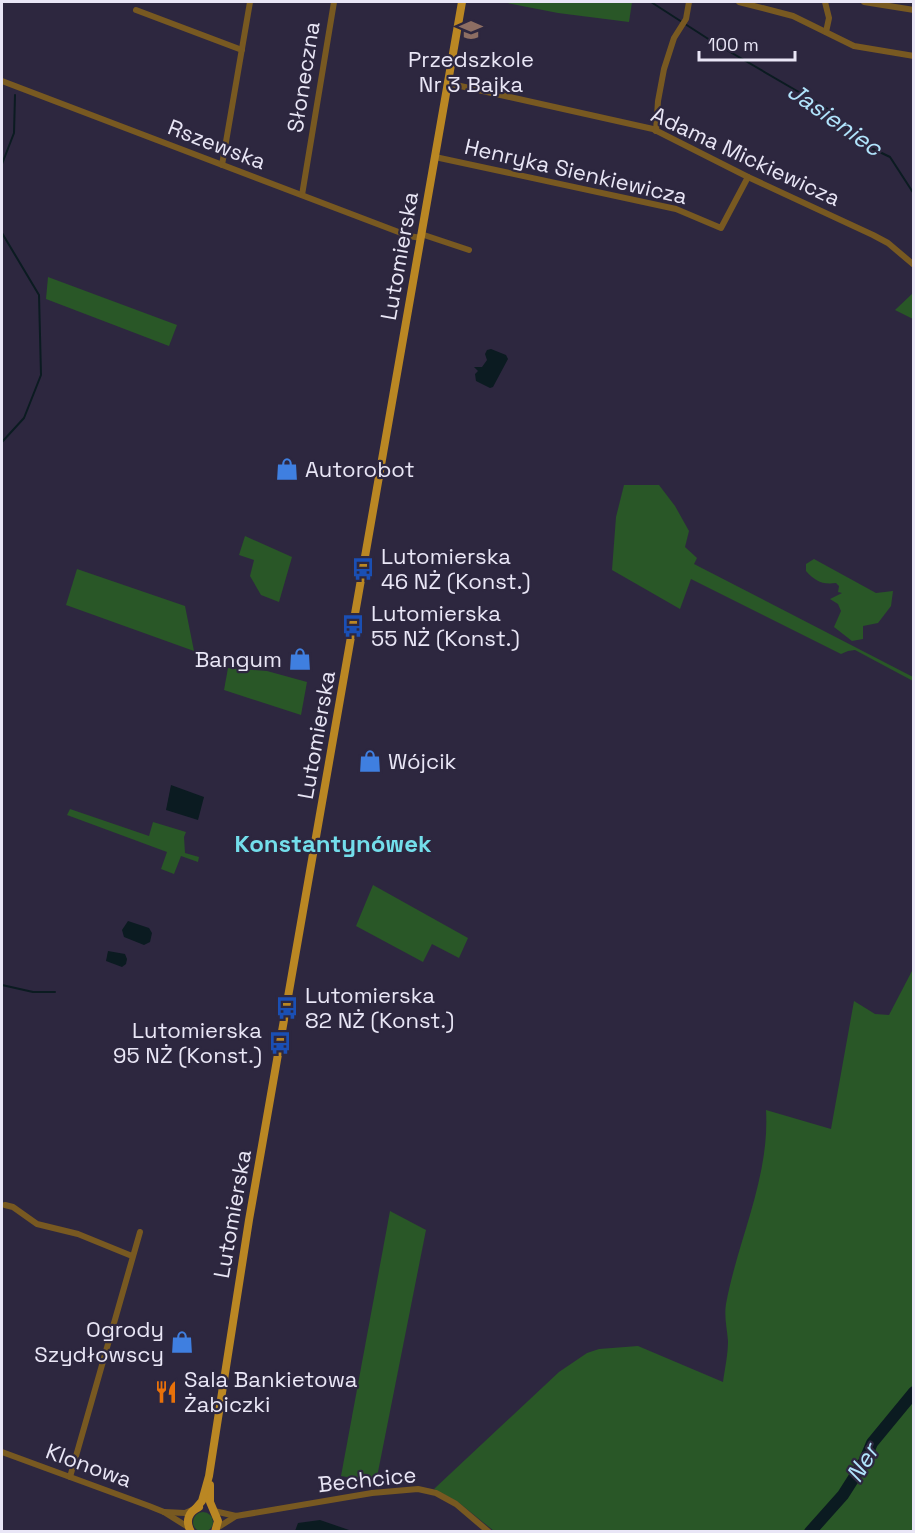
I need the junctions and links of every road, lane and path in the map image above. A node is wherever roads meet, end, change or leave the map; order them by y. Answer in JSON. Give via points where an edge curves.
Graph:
{"nodes":[{"id":1,"x":250,"y":2,"type":"edge"},
{"id":2,"x":334,"y":2,"type":"edge"},
{"id":3,"x":462,"y":2,"type":"edge"},
{"id":4,"x":689,"y":2,"type":"edge"},
{"id":5,"x":740,"y":2,"type":"edge"},
{"id":6,"x":825,"y":2,"type":"edge"},
{"id":7,"x":864,"y":2,"type":"edge"},
{"id":8,"x":136,"y":10,"type":"dead end"},
{"id":9,"x":914,"y":10,"type":"edge"},
{"id":10,"x":826,"y":32,"type":"junction"},
{"id":11,"x":242,"y":50,"type":"junction"},
{"id":12,"x":914,"y":56,"type":"edge"},
{"id":13,"x":2,"y":81,"type":"edge"},
{"id":14,"x":447,"y":84,"type":"junction"},
{"id":15,"x":656,"y":131,"type":"junction"},
{"id":16,"x":435,"y":158,"type":"junction"},
{"id":17,"x":222,"y":165,"type":"junction"},
{"id":18,"x":748,"y":177,"type":"junction"},
{"id":19,"x":302,"y":195,"type":"junction"},
{"id":20,"x":421,"y":236,"type":"junction"},
{"id":21,"x":469,"y":250,"type":"dead end"},
{"id":22,"x":914,"y":265,"type":"edge"},
{"id":23,"x":5,"y":1205,"type":"dead end"},
{"id":24,"x":140,"y":1232,"type":"dead end"},
{"id":25,"x":132,"y":1256,"type":"junction"},
{"id":26,"x":2,"y":1452,"type":"edge"},
{"id":27,"x":209,"y":1476,"type":"junction"},
{"id":28,"x":70,"y":1477,"type":"junction"},
{"id":29,"x":195,"y":1509,"type":"junction"},
{"id":30,"x":214,"y":1511,"type":"junction"},
{"id":31,"x":164,"y":1512,"type":"junction"},
{"id":32,"x":236,"y":1516,"type":"junction"},
{"id":33,"x":190,"y":1529,"type":"edge"},
{"id":34,"x":216,"y":1530,"type":"edge"},
{"id":35,"x":489,"y":1532,"type":"edge"}],
"edges":[{"from":1,"to":11,"type":"street"},
{"from":2,"to":19,"type":"street","name":"Słoneczna"},
{"from":3,"to":14,"type":"main road","name":"Lutomierska"},
{"from":4,"to":15,"type":"street","via":[[686,19],[674,38],[664,69]]},
{"from":5,"to":10,"type":"street","via":[[793,16]]},
{"from":6,"to":10,"type":"street","via":[[829,18]]},
{"from":7,"to":9,"type":"street"},
{"from":8,"to":11,"type":"street"},
{"from":10,"to":12,"type":"street","via":[[854,46]]},
{"from":11,"to":17,"type":"street"},
{"from":13,"to":17,"type":"street","name":"Rszewska"},
{"from":14,"to":15,"type":"street","name":"Adama Mickiewicza"},
{"from":14,"to":16,"type":"main road","name":"Lutomierska"},
{"from":15,"to":18,"type":"street","name":"Adama Mickiewicza"},
{"from":16,"to":18,"type":"street","name":"Henryka Sienkiewicza","via":[[676,209],[721,228]]},
{"from":16,"to":20,"type":"main road","name":"Lutomierska"},
{"from":17,"to":19,"type":"street","name":"Rszewska"},
{"from":18,"to":22,"type":"street","name":"Adama Mickiewicza","via":[[873,235]]},
{"from":19,"to":20,"type":"street","name":"Rszewska","via":[[410,236]]},
{"from":20,"to":21,"type":"street","name":"Rszewska"},
{"from":20,"to":27,"type":"main road","name":"Lutomierska","via":[[249,1220]]},
{"from":23,"to":25,"type":"street","via":[[37,1224],[78,1234]]},
{"from":24,"to":25,"type":"street"},
{"from":25,"to":28,"type":"street"},
{"from":26,"to":28,"type":"street","name":"Klonowa"},
{"from":27,"to":29,"type":"main road","name":"Lutomierska","via":[[202,1501]]},
{"from":27,"to":30,"type":"main road","name":"Lutomierska"},
{"from":28,"to":31,"type":"street","name":"Klonowa"},
{"from":29,"to":30,"type":"main road","via":[[207,1507]]},
{"from":29,"to":31,"type":"street","name":"Klonowa","via":[[185,1513]]},
{"from":29,"to":33,"type":"main road","name":"Lutomierska","via":[[188,1520]]},
{"from":30,"to":32,"type":"street","name":"Bechcice"},
{"from":30,"to":34,"type":"main road","name":"Lutomierska"},
{"from":31,"to":33,"type":"street","name":"Klonowa"},
{"from":32,"to":34,"type":"street","name":"Bechcice"},
{"from":32,"to":35,"type":"street","name":"Bechcice","via":[[418,1489],[456,1503]]}]}
